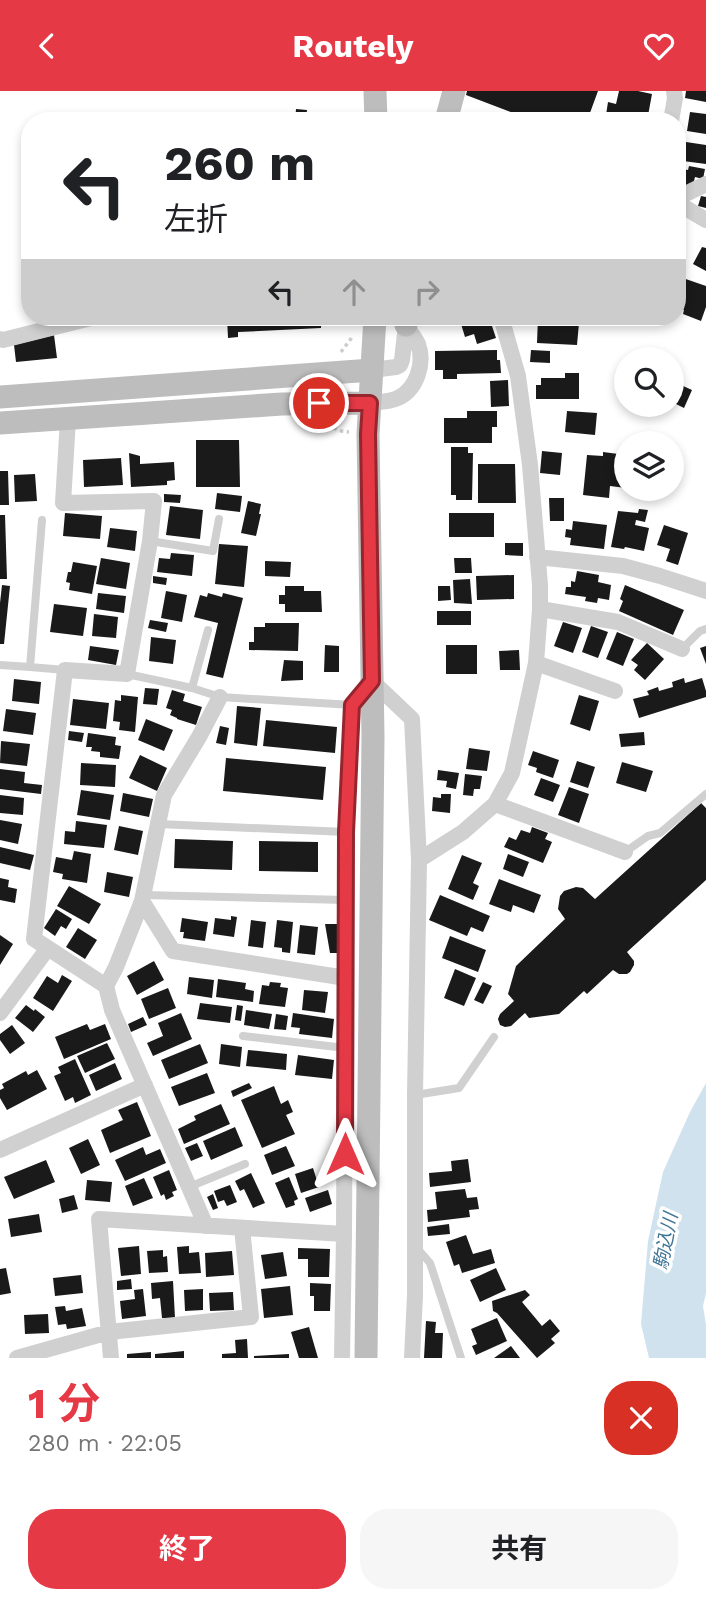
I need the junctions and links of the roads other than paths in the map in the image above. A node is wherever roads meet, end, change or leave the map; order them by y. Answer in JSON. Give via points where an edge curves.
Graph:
{"nodes":[{"id":1,"x":375,"y":91,"type":"edge"},
{"id":2,"x":454,"y":91,"type":"edge"},
{"id":3,"x":674,"y":91,"type":"edge"},
{"id":4,"x":376,"y":112,"type":"edge"},
{"id":5,"x":448,"y":112,"type":"edge"},
{"id":6,"x":673,"y":112,"type":"edge"},
{"id":7,"x":706,"y":184,"type":"edge"},
{"id":8,"x":686,"y":195,"type":"edge"},
{"id":9,"x":686,"y":206,"type":"edge"},
{"id":10,"x":706,"y":220,"type":"edge"},
{"id":11,"x":59,"y":326,"type":"edge"},
{"id":12,"x":374,"y":326,"type":"edge"},
{"id":13,"x":405,"y":326,"type":"edge"},
{"id":14,"x":408,"y":326,"type":"edge"},
{"id":15,"x":504,"y":326,"type":"edge"},
{"id":16,"x":0,"y":339,"type":"edge"},
{"id":17,"x":372,"y":370,"type":"junction"},
{"id":18,"x":0,"y":397,"type":"edge"},
{"id":19,"x":370,"y":403,"type":"junction"},
{"id":20,"x":68,"y":419,"type":"junction"},
{"id":21,"x":0,"y":423,"type":"edge"},
{"id":22,"x":219,"y":519,"type":"dead end"},
{"id":23,"x":42,"y":520,"type":"dead end"},
{"id":24,"x":150,"y":541,"type":"junction"},
{"id":25,"x":537,"y":557,"type":"junction"},
{"id":26,"x":706,"y":591,"type":"edge"},
{"id":27,"x":540,"y":609,"type":"junction"},
{"id":28,"x":706,"y":629,"type":"edge"},
{"id":29,"x":208,"y":630,"type":"dead end"},
{"id":30,"x":682,"y":649,"type":"joint"},
{"id":31,"x":536,"y":663,"type":"junction"},
{"id":32,"x":0,"y":664,"type":"edge"},
{"id":33,"x":30,"y":667,"type":"junction"},
{"id":34,"x":65,"y":670,"type":"junction"},
{"id":35,"x":127,"y":674,"type":"junction"},
{"id":36,"x":372,"y":681,"type":"junction"},
{"id":37,"x":192,"y":688,"type":"junction"},
{"id":38,"x":615,"y":691,"type":"dead end"},
{"id":39,"x":219,"y":697,"type":"junction"},
{"id":40,"x":352,"y":705,"type":"junction"},
{"id":41,"x":706,"y":794,"type":"edge"},
{"id":42,"x":495,"y":804,"type":"junction"},
{"id":43,"x":158,"y":824,"type":"junction"},
{"id":44,"x":346,"y":832,"type":"junction"},
{"id":45,"x":625,"y":852,"type":"joint"},
{"id":46,"x":419,"y":860,"type":"junction"},
{"id":47,"x":143,"y":898,"type":"junction"},
{"id":48,"x":346,"y":900,"type":"junction"},
{"id":49,"x":48,"y":949,"type":"junction"},
{"id":50,"x":346,"y":978,"type":"junction"},
{"id":51,"x":106,"y":986,"type":"junction"},
{"id":52,"x":0,"y":1013,"type":"edge"},
{"id":53,"x":243,"y":1036,"type":"dead end"},
{"id":54,"x":494,"y":1037,"type":"dead end"},
{"id":55,"x":345,"y":1048,"type":"junction"},
{"id":56,"x":145,"y":1085,"type":"junction"},
{"id":57,"x":415,"y":1095,"type":"junction"},
{"id":58,"x":0,"y":1150,"type":"edge"},
{"id":59,"x":245,"y":1164,"type":"dead end"},
{"id":60,"x":189,"y":1188,"type":"junction"},
{"id":61,"x":206,"y":1226,"type":"junction"},
{"id":62,"x":242,"y":1228,"type":"junction"},
{"id":63,"x":344,"y":1234,"type":"junction"},
{"id":64,"x":415,"y":1246,"type":"junction"},
{"id":65,"x":109,"y":1332,"type":"junction"},
{"id":66,"x":17,"y":1358,"type":"edge"},
{"id":67,"x":111,"y":1358,"type":"edge"},
{"id":68,"x":342,"y":1358,"type":"edge"},
{"id":69,"x":366,"y":1358,"type":"edge"},
{"id":70,"x":412,"y":1358,"type":"edge"},
{"id":71,"x":461,"y":1358,"type":"edge"}],
"edges":[{"from":1,"to":4,"type":"street"},
{"from":2,"to":5,"type":"street"},
{"from":3,"to":6,"type":"street"},
{"from":7,"to":8,"type":"street"},
{"from":9,"to":10,"type":"street"},
{"from":11,"to":16,"type":"street"},
{"from":12,"to":17,"type":"street"},
{"from":13,"to":17,"type":"street","via":[[400,365]]},
{"from":14,"to":19,"type":"street","via":[[419,349],[418,377],[402,395]]},
{"from":15,"to":25,"type":"street","via":[[518,376]]},
{"from":17,"to":18,"type":"street"},
{"from":17,"to":19,"type":"street"},
{"from":19,"to":20,"type":"street","via":[[282,404]]},
{"from":19,"to":36,"type":"street"},
{"from":20,"to":21,"type":"street"},
{"from":20,"to":24,"type":"street","via":[[63,503],[154,501]]},
{"from":22,"to":24,"type":"lane","via":[[213,551]]},
{"from":23,"to":33,"type":"lane"},
{"from":24,"to":35,"type":"street"},
{"from":25,"to":26,"type":"street","via":[[623,566]]},
{"from":25,"to":27,"type":"street"},
{"from":27,"to":30,"type":"street","via":[[618,622]]},
{"from":27,"to":31,"type":"street"},
{"from":28,"to":30,"type":"lane"},
{"from":29,"to":37,"type":"lane"},
{"from":31,"to":38,"type":"street"},
{"from":31,"to":42,"type":"street","via":[[512,773]]},
{"from":32,"to":33,"type":"lane"},
{"from":33,"to":34,"type":"lane"},
{"from":34,"to":35,"type":"street"},
{"from":34,"to":49,"type":"street","via":[[34,939]]},
{"from":35,"to":37,"type":"lane"},
{"from":36,"to":40,"type":"street"},
{"from":36,"to":46,"type":"street","via":[[412,719]]},
{"from":36,"to":69,"type":"street"},
{"from":37,"to":39,"type":"lane"},
{"from":39,"to":40,"type":"lane"},
{"from":39,"to":43,"type":"street","via":[[164,795]]},
{"from":40,"to":44,"type":"street"},
{"from":41,"to":45,"type":"lane","via":[[660,833]]},
{"from":42,"to":45,"type":"street"},
{"from":42,"to":46,"type":"street","via":[[463,832]]},
{"from":43,"to":44,"type":"lane"},
{"from":43,"to":47,"type":"street"},
{"from":44,"to":48,"type":"street"},
{"from":46,"to":57,"type":"street"},
{"from":47,"to":48,"type":"lane"},
{"from":47,"to":50,"type":"street","via":[[173,951]]},
{"from":47,"to":51,"type":"street"},
{"from":48,"to":50,"type":"street"},
{"from":49,"to":51,"type":"street"},
{"from":49,"to":52,"type":"street"},
{"from":50,"to":55,"type":"street"},
{"from":51,"to":56,"type":"street"},
{"from":53,"to":55,"type":"lane"},
{"from":54,"to":57,"type":"lane","via":[[459,1088]]},
{"from":55,"to":63,"type":"street"},
{"from":56,"to":58,"type":"street"},
{"from":56,"to":60,"type":"street"},
{"from":57,"to":64,"type":"street"},
{"from":59,"to":60,"type":"lane"},
{"from":60,"to":61,"type":"street"},
{"from":61,"to":62,"type":"street"},
{"from":61,"to":65,"type":"street","via":[[99,1219]]},
{"from":62,"to":63,"type":"street"},
{"from":62,"to":65,"type":"street","via":[[251,1317]]},
{"from":63,"to":68,"type":"street"},
{"from":64,"to":70,"type":"street"},
{"from":64,"to":71,"type":"lane","via":[[430,1263]]},
{"from":65,"to":66,"type":"street"},
{"from":65,"to":67,"type":"street"}]}
